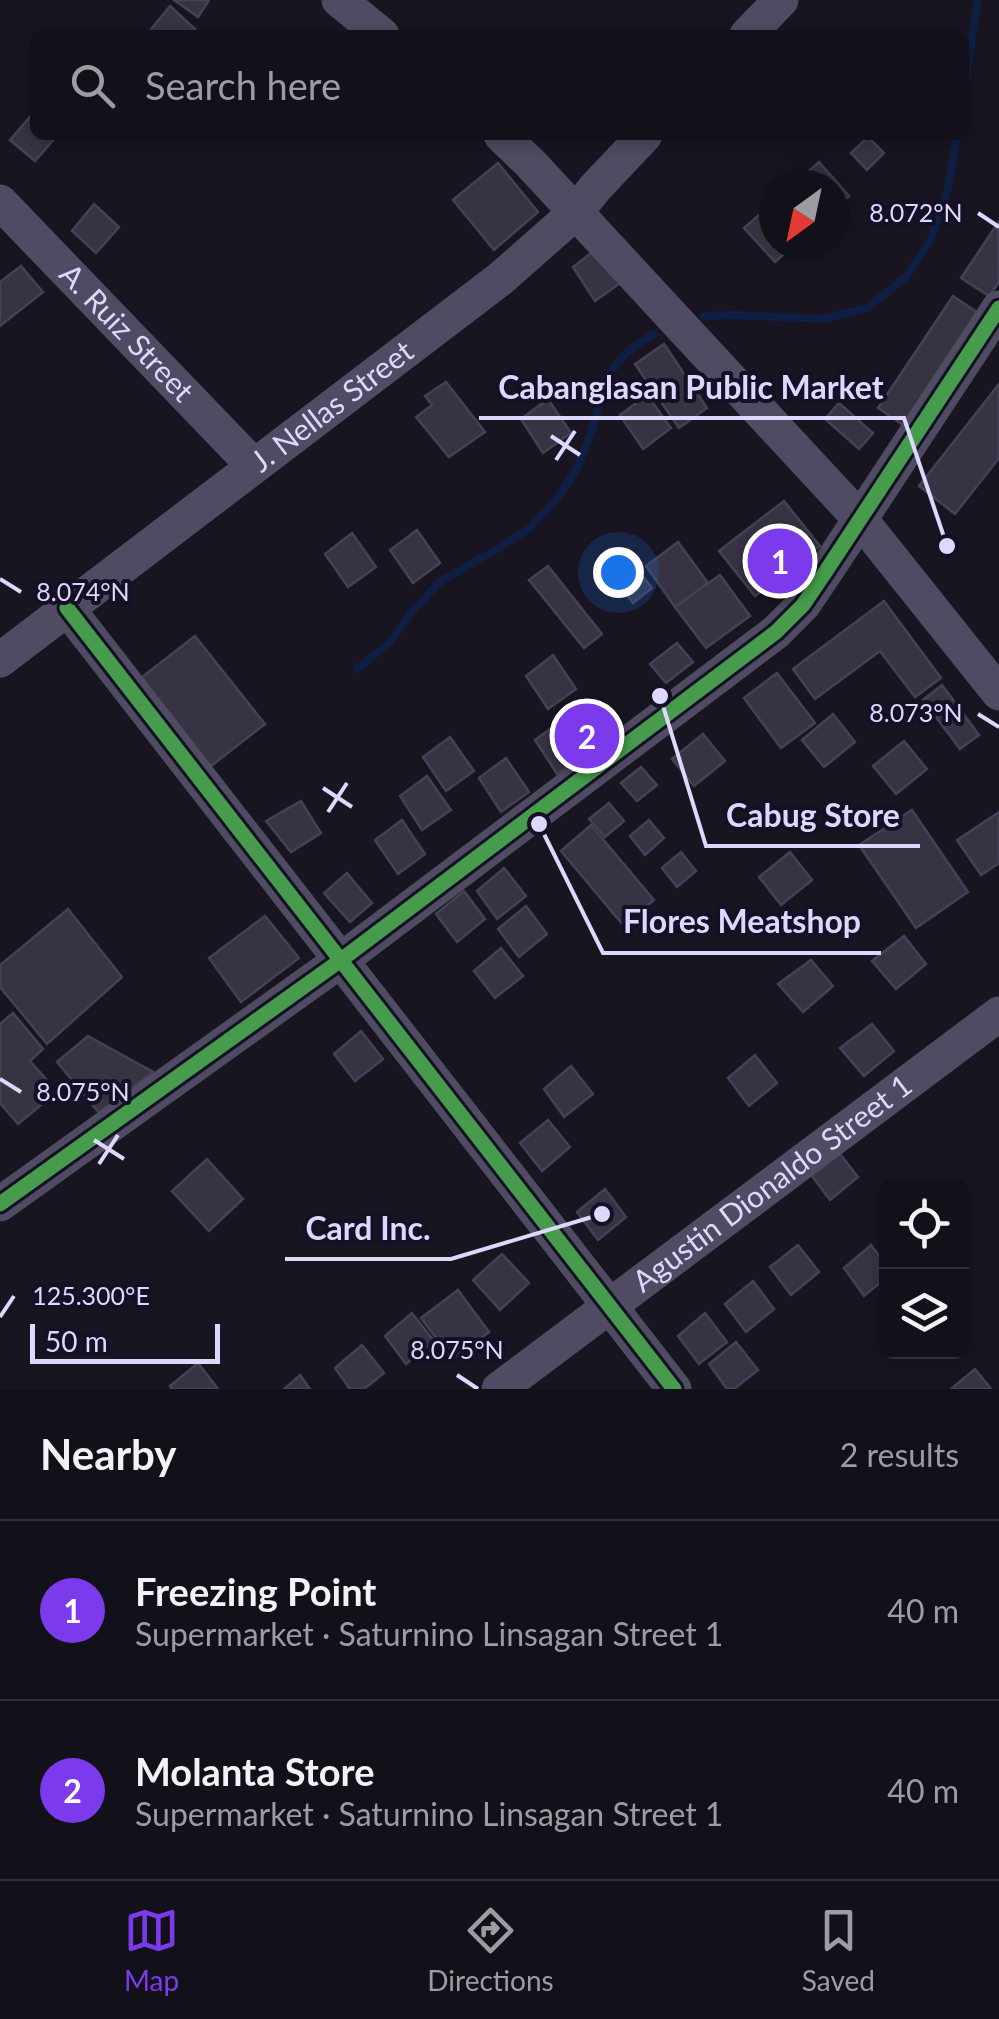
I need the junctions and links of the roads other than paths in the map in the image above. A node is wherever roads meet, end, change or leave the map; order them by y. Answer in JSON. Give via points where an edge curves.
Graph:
{"nodes":[{"id":1,"x":339,"y":0,"type":"edge"},
{"id":2,"x":780,"y":0,"type":"edge"},
{"id":3,"x":376,"y":30,"type":"edge"},
{"id":4,"x":752,"y":30,"type":"edge"},
{"id":5,"x":506,"y":140,"type":"edge"},
{"id":6,"x":640,"y":140,"type":"edge"},
{"id":7,"x":0,"y":202,"type":"edge"},
{"id":8,"x":576,"y":213,"type":"junction"},
{"id":9,"x":997,"y":315,"type":"edge"},
{"id":10,"x":254,"y":466,"type":"junction"},
{"id":11,"x":860,"y":519,"type":"junction"},
{"id":12,"x":67,"y":608,"type":"junction"},
{"id":13,"x":0,"y":660,"type":"edge"},
{"id":14,"x":999,"y":693,"type":"edge"},
{"id":15,"x":341,"y":960,"type":"junction"},
{"id":16,"x":999,"y":1014,"type":"edge"},
{"id":17,"x":0,"y":1204,"type":"edge"},
{"id":18,"x":609,"y":1305,"type":"junction"},
{"id":19,"x":499,"y":1389,"type":"edge"},
{"id":20,"x":674,"y":1389,"type":"edge"}],
"edges":[{"from":1,"to":3,"type":"street"},
{"from":2,"to":4,"type":"street"},
{"from":5,"to":8,"type":"street"},
{"from":6,"to":8,"type":"street","name":"J. Nellas Street"},
{"from":7,"to":10,"type":"street","name":"A. Ruiz Street"},
{"from":8,"to":10,"type":"street","name":"J. Nellas Street"},
{"from":8,"to":11,"type":"street"},
{"from":9,"to":11,"type":"street"},
{"from":10,"to":12,"type":"street","name":"J. Nellas Street"},
{"from":11,"to":14,"type":"street"},
{"from":11,"to":15,"type":"street","via":[[776,632]]},
{"from":12,"to":13,"type":"street","name":"J. Nellas Street"},
{"from":12,"to":15,"type":"street"},
{"from":15,"to":17,"type":"street"},
{"from":15,"to":18,"type":"street"},
{"from":16,"to":18,"type":"street","name":"Agustin Dionaldo Street 1"},
{"from":18,"to":19,"type":"street","name":"Agustin Dionaldo Street 1"},
{"from":18,"to":20,"type":"street"}]}
